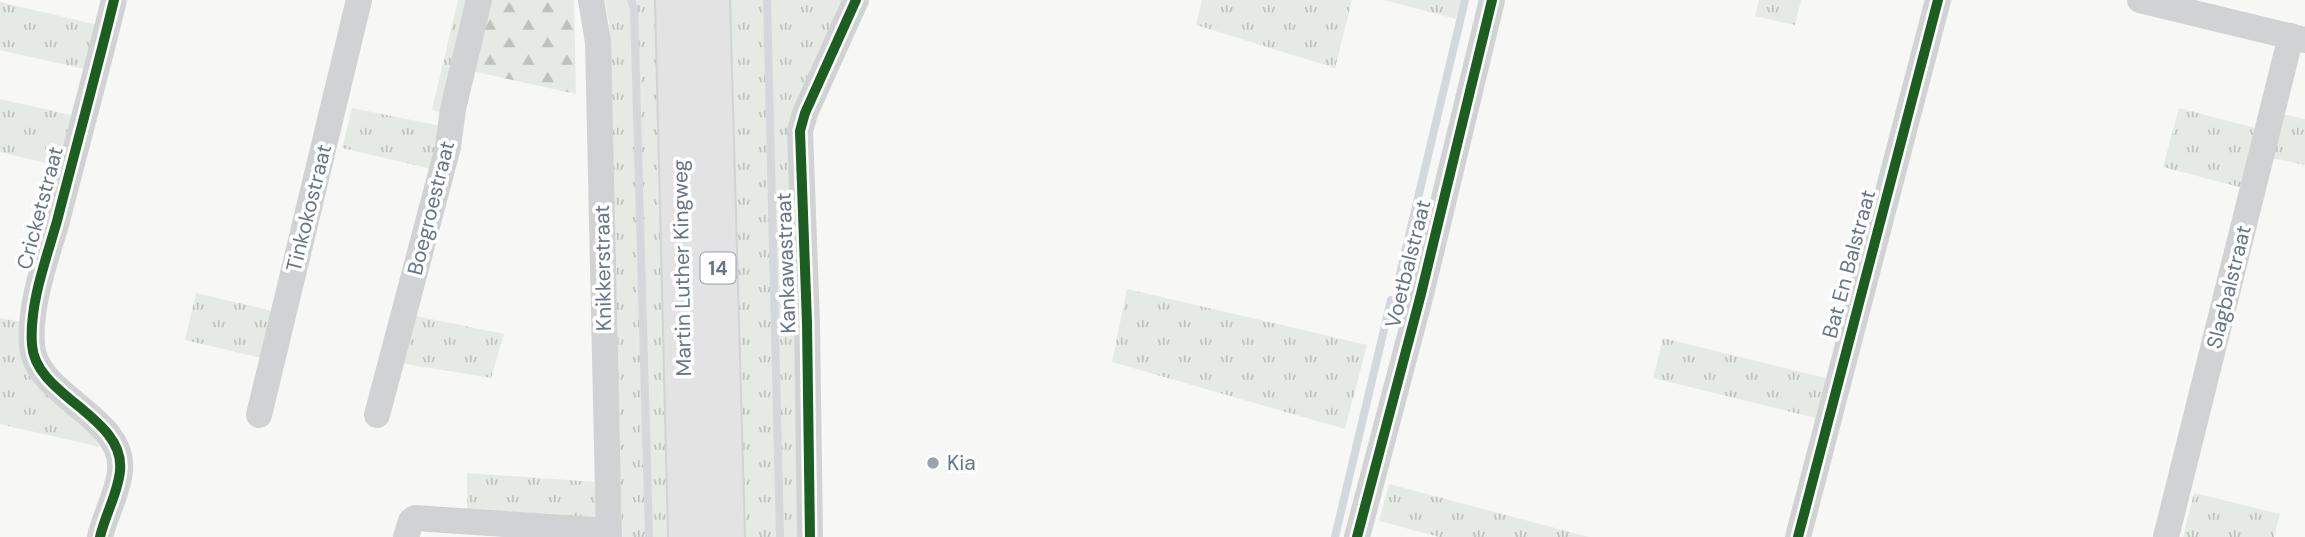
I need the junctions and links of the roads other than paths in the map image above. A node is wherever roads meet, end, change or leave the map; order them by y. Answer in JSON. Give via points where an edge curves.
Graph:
{"nodes":[{"id":1,"x":114,"y":0,"type":"edge"},
{"id":2,"x":359,"y":0,"type":"edge"},
{"id":3,"x":479,"y":0,"type":"edge"},
{"id":4,"x":592,"y":0,"type":"edge"},
{"id":5,"x":675,"y":0,"type":"edge"},
{"id":6,"x":710,"y":0,"type":"edge"},
{"id":7,"x":856,"y":0,"type":"edge"},
{"id":8,"x":1492,"y":0,"type":"edge"},
{"id":9,"x":1938,"y":0,"type":"edge"},
{"id":10,"x":2140,"y":0,"type":"edge"},
{"id":11,"x":2298,"y":38,"type":"edge"},
{"id":12,"x":259,"y":415,"type":"dead end"},
{"id":13,"x":377,"y":415,"type":"dead end"},
{"id":14,"x":609,"y":534,"type":"edge"},
{"id":15,"x":100,"y":537,"type":"edge"},
{"id":16,"x":406,"y":537,"type":"edge"},
{"id":17,"x":688,"y":537,"type":"edge"},
{"id":18,"x":725,"y":537,"type":"edge"},
{"id":19,"x":810,"y":537,"type":"edge"},
{"id":20,"x":1357,"y":537,"type":"edge"},
{"id":21,"x":1798,"y":537,"type":"edge"},
{"id":22,"x":2166,"y":537,"type":"edge"}],
"edges":[{"from":1,"to":15,"type":"street","name":"Cricketstraat","via":[[32,328],[32,348],[42,370],[107,433],[120,462]]},
{"from":2,"to":12,"type":"street","name":"Tinkokostraat"},
{"from":3,"to":13,"type":"street","name":"Boegroestraat","via":[[448,147]]},
{"from":4,"to":14,"type":"street","name":"Knikkerstraat","via":[[598,42]]},
{"from":5,"to":17,"type":"main road","name":"Martin Luther Kingweg","number":"14"},
{"from":6,"to":18,"type":"main road","name":"Martin Luther Kingweg","number":"14"},
{"from":7,"to":19,"type":"street","name":"Kankawastraat","via":[[800,131]]},
{"from":8,"to":20,"type":"street","name":"Voetbalstraat"},
{"from":9,"to":21,"type":"street","name":"Bat En Balstraat"},
{"from":10,"to":11,"type":"street"},
{"from":11,"to":22,"type":"street","name":"Slagbalstraat"},
{"from":14,"to":16,"type":"street","via":[[415,518]]}]}
